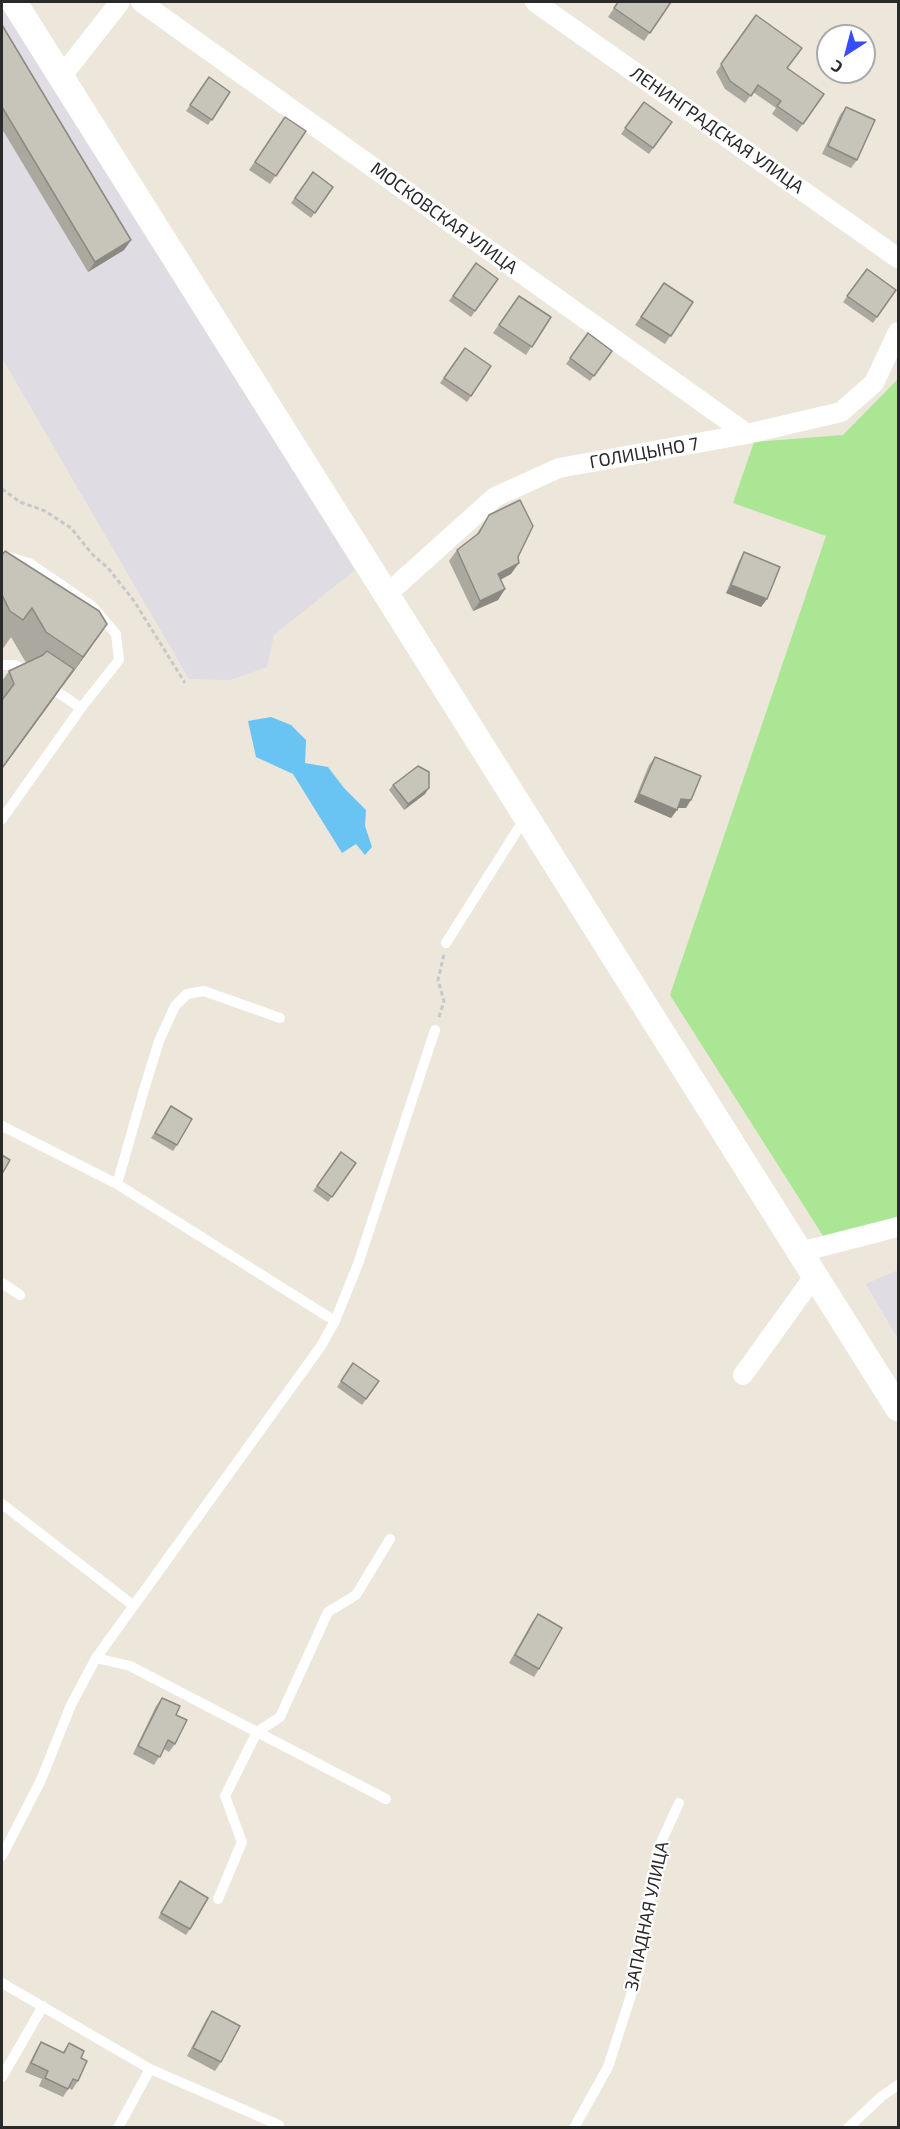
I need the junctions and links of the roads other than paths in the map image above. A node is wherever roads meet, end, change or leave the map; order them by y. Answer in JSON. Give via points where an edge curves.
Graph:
{"nodes":[{"id":1,"x":14,"y":2,"type":"edge"},
{"id":2,"x":120,"y":2,"type":"edge"},
{"id":3,"x":141,"y":2,"type":"edge"},
{"id":4,"x":535,"y":2,"type":"edge"},
{"id":5,"x":61,"y":77,"type":"junction"},
{"id":6,"x":898,"y":258,"type":"edge"},
{"id":7,"x":898,"y":332,"type":"edge"},
{"id":8,"x":747,"y":434,"type":"junction"},
{"id":9,"x":2,"y":555,"type":"edge"},
{"id":10,"x":386,"y":595,"type":"junction"},
{"id":11,"x":2,"y":665,"type":"edge"},
{"id":12,"x":81,"y":708,"type":"junction"},
{"id":13,"x":527,"y":815,"type":"junction"},
{"id":14,"x":2,"y":819,"type":"edge"},
{"id":15,"x":446,"y":943,"type":"road end"},
{"id":16,"x":280,"y":1018,"type":"dead end"},
{"id":17,"x":435,"y":1030,"type":"road end"},
{"id":18,"x":2,"y":1126,"type":"edge"},
{"id":19,"x":117,"y":1184,"type":"junction"},
{"id":20,"x":898,"y":1227,"type":"edge"},
{"id":21,"x":800,"y":1252,"type":"junction"},
{"id":22,"x":815,"y":1275,"type":"junction"},
{"id":23,"x":2,"y":1283,"type":"edge"},
{"id":24,"x":20,"y":1295,"type":"dead end"},
{"id":25,"x":335,"y":1321,"type":"junction"},
{"id":26,"x":743,"y":1375,"type":"dead end"},
{"id":27,"x":898,"y":1408,"type":"edge"},
{"id":28,"x":2,"y":1504,"type":"edge"},
{"id":29,"x":390,"y":1539,"type":"dead end"},
{"id":30,"x":134,"y":1606,"type":"junction"},
{"id":31,"x":96,"y":1658,"type":"junction"},
{"id":32,"x":256,"y":1732,"type":"junction"},
{"id":33,"x":386,"y":1799,"type":"dead end"},
{"id":34,"x":679,"y":1803,"type":"dead end"},
{"id":35,"x":2,"y":1856,"type":"edge"},
{"id":36,"x":218,"y":1899,"type":"dead end"},
{"id":37,"x":2,"y":1983,"type":"edge"},
{"id":38,"x":43,"y":2006,"type":"junction"},
{"id":39,"x":150,"y":2069,"type":"junction"},
{"id":40,"x":2,"y":2077,"type":"edge"},
{"id":41,"x":898,"y":2085,"type":"edge"},
{"id":42,"x":279,"y":2125,"type":"dead end"},
{"id":43,"x":118,"y":2127,"type":"edge"},
{"id":44,"x":574,"y":2127,"type":"edge"},
{"id":45,"x":848,"y":2127,"type":"edge"}],
"edges":[{"from":1,"to":5,"type":"street"},
{"from":2,"to":5,"type":"street"},
{"from":3,"to":8,"type":"street","name":"МОСКОВСКАЯ УЛИЦА"},
{"from":4,"to":6,"type":"street","name":"ЛЕНИНГРАДСКАЯ УЛИЦА"},
{"from":5,"to":10,"type":"street"},
{"from":7,"to":8,"type":"street","name":"ГОЛИЦЫНО 7","via":[[874,383],[841,412]]},
{"from":8,"to":10,"type":"street","name":"ГОЛИЦЫНО 7","via":[[559,468],[495,497]]},
{"from":9,"to":12,"type":"lane","via":[[29,563],[92,606],[116,634],[119,660]]},
{"from":10,"to":13,"type":"street"},
{"from":11,"to":12,"type":"lane","via":[[24,669]]},
{"from":12,"to":14,"type":"lane"},
{"from":13,"to":15,"type":"lane"},
{"from":13,"to":21,"type":"street"},
{"from":16,"to":19,"type":"lane","via":[[204,991],[187,994],[175,1006],[159,1041]]},
{"from":17,"to":25,"type":"lane","via":[[358,1264]]},
{"from":18,"to":19,"type":"lane"},
{"from":19,"to":25,"type":"lane"},
{"from":20,"to":21,"type":"street"},
{"from":21,"to":22,"type":"street"},
{"from":22,"to":26,"type":"street"},
{"from":22,"to":27,"type":"street"},
{"from":23,"to":24,"type":"lane"},
{"from":25,"to":30,"type":"lane"},
{"from":28,"to":30,"type":"lane"},
{"from":29,"to":32,"type":"lane","via":[[356,1595],[328,1612],[280,1717]]},
{"from":30,"to":31,"type":"lane"},
{"from":31,"to":32,"type":"lane","via":[[130,1666]]},
{"from":31,"to":35,"type":"lane"},
{"from":32,"to":33,"type":"lane"},
{"from":32,"to":36,"type":"lane","via":[[225,1796],[242,1842]]},
{"from":34,"to":44,"type":"lane","name":"ЗАПАДНАЯ УЛИЦА","via":[[658,1849],[640,1967],[608,2067]]},
{"from":37,"to":38,"type":"lane"},
{"from":38,"to":39,"type":"lane"},
{"from":38,"to":40,"type":"lane"},
{"from":39,"to":42,"type":"lane"},
{"from":39,"to":43,"type":"lane"},
{"from":41,"to":45,"type":"lane"}]}
